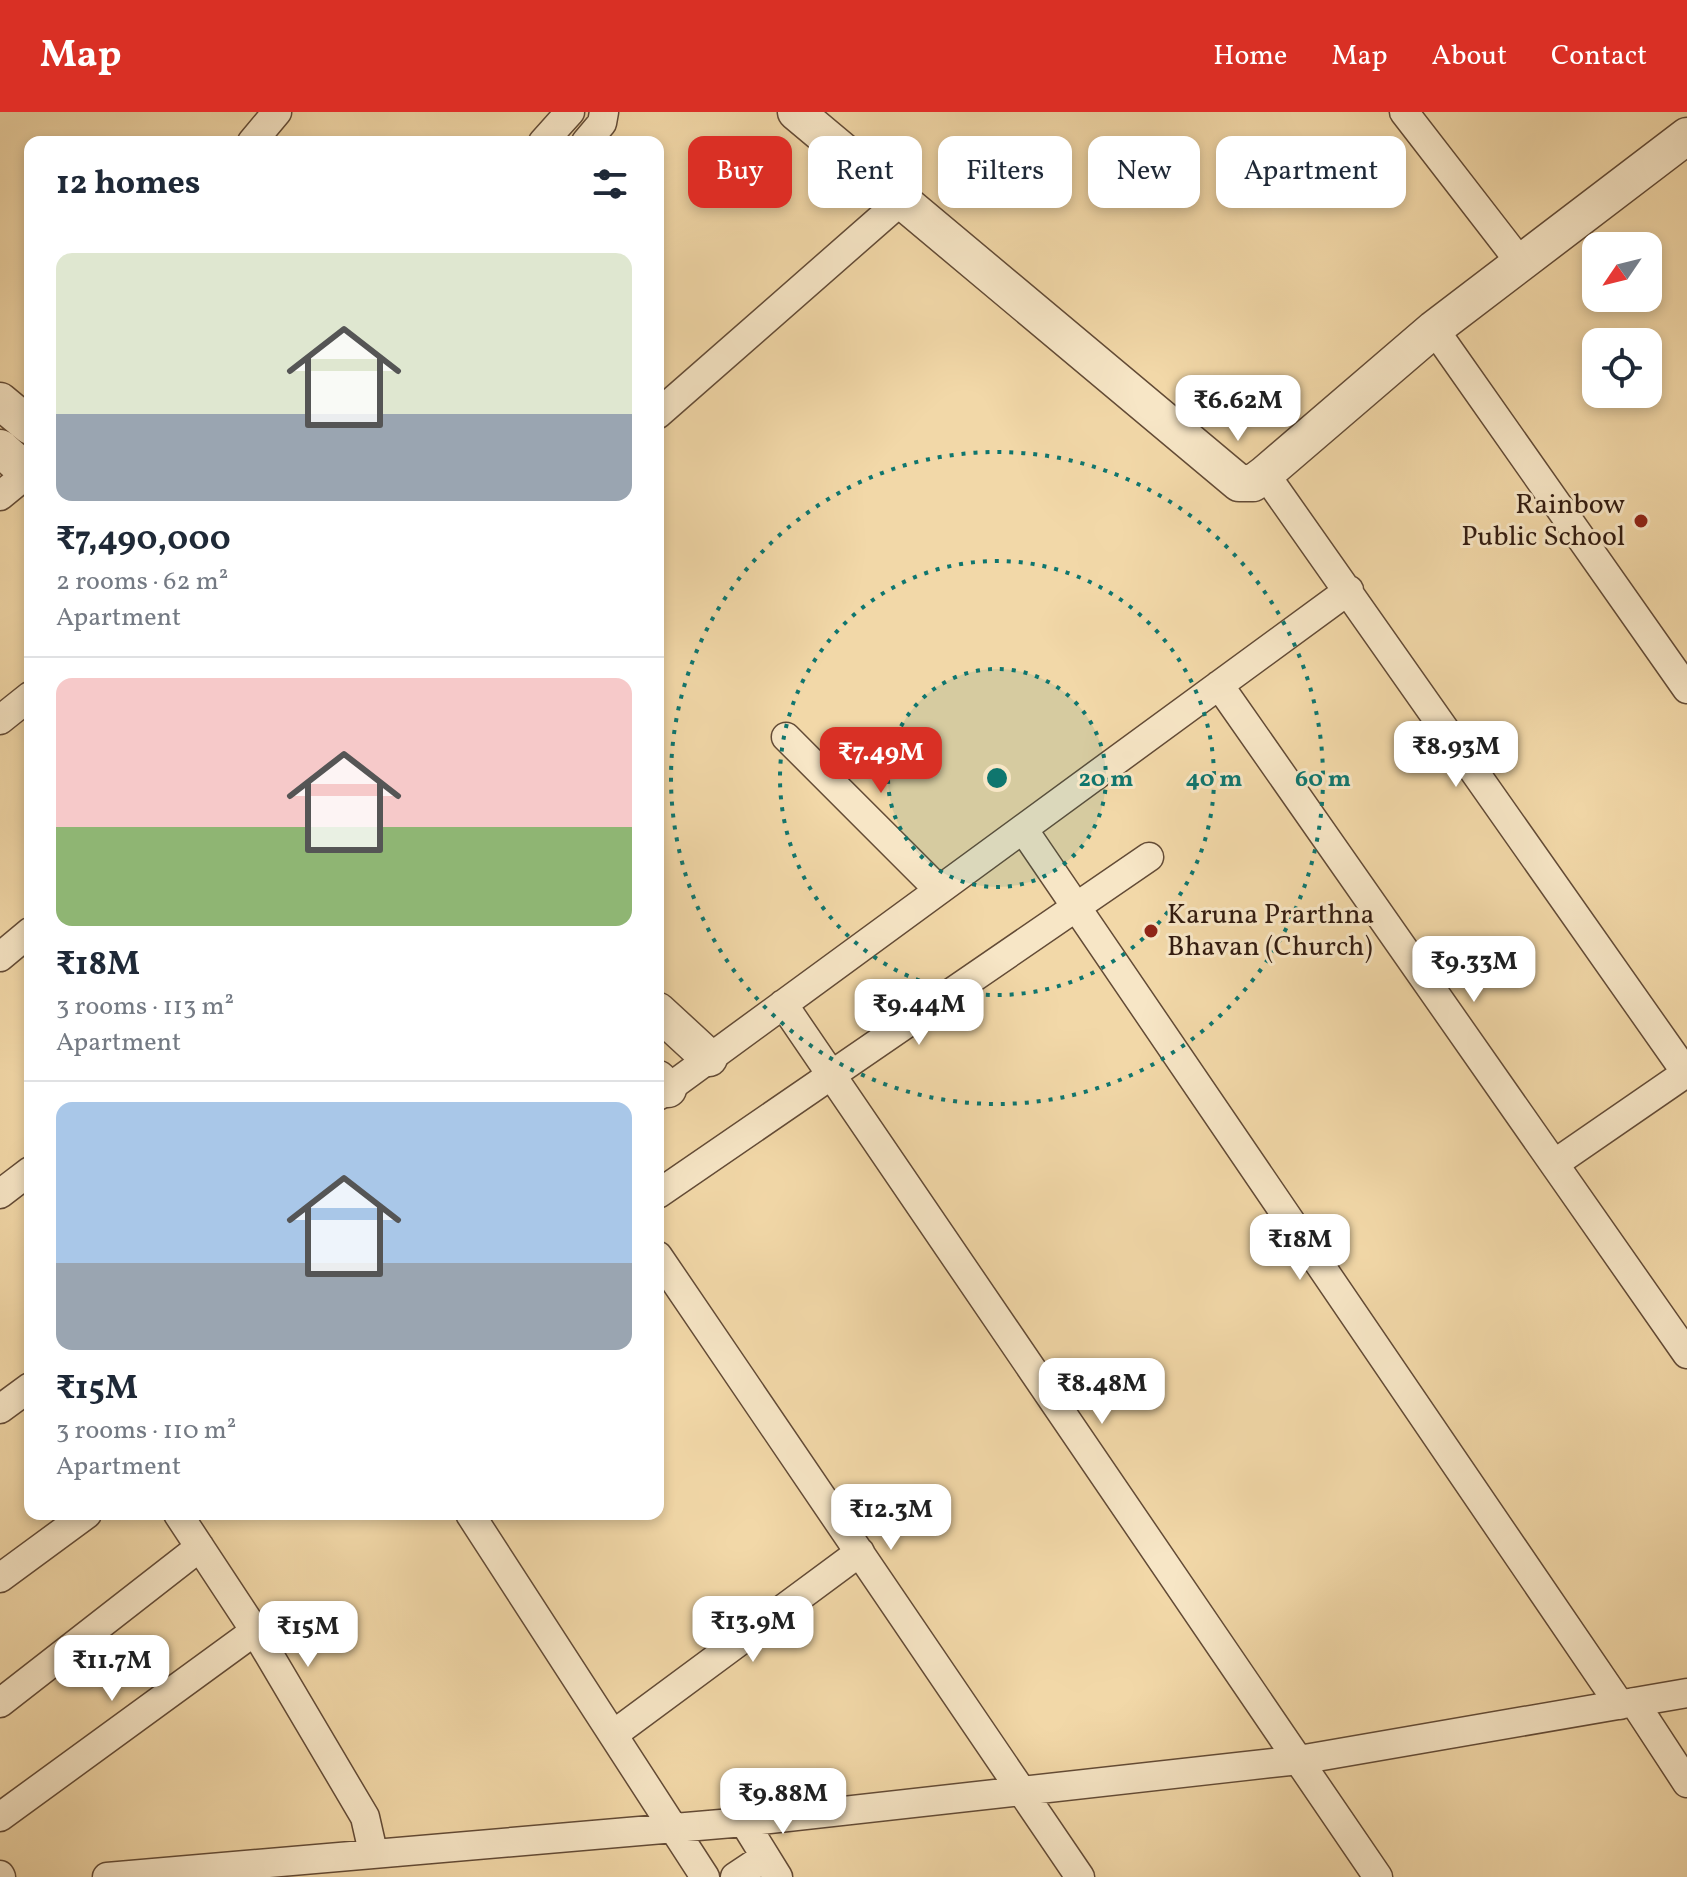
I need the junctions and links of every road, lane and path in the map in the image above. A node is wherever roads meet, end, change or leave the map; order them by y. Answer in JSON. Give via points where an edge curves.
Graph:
{"nodes":[{"id":1,"x":277,"y":112,"type":"edge"},
{"id":2,"x":570,"y":112,"type":"edge"},
{"id":3,"x":604,"y":112,"type":"edge"},
{"id":4,"x":796,"y":112,"type":"edge"},
{"id":5,"x":1404,"y":112,"type":"edge"},
{"id":6,"x":257,"y":136,"type":"edge"},
{"id":7,"x":548,"y":136,"type":"edge"},
{"id":8,"x":591,"y":136,"type":"edge"},
{"id":9,"x":825,"y":136,"type":"edge"},
{"id":10,"x":1687,"y":136,"type":"edge"},
{"id":11,"x":893,"y":208,"type":"edge"},
{"id":12,"x":912,"y":208,"type":"edge"},
{"id":13,"x":1520,"y":262,"type":"junction"},
{"id":14,"x":1434,"y":329,"type":"junction"},
{"id":15,"x":0,"y":401,"type":"edge"},
{"id":16,"x":664,"y":409,"type":"edge"},
{"id":17,"x":24,"y":421,"type":"edge"},
{"id":18,"x":0,"y":448,"type":"edge"},
{"id":19,"x":24,"y":469,"type":"edge"},
{"id":20,"x":1265,"y":474,"type":"junction"},
{"id":21,"x":24,"y":477,"type":"edge"},
{"id":22,"x":0,"y":496,"type":"edge"},
{"id":23,"x":1349,"y":590,"type":"junction"},
{"id":24,"x":1219,"y":685,"type":"junction"},
{"id":25,"x":1687,"y":689,"type":"edge"},
{"id":26,"x":24,"y":701,"type":"edge"},
{"id":27,"x":0,"y":720,"type":"edge"},
{"id":28,"x":786,"y":737,"type":"dead end"},
{"id":29,"x":1023,"y":829,"type":"junction"},
{"id":30,"x":1149,"y":857,"type":"dead end"},
{"id":31,"x":939,"y":890,"type":"junction"},
{"id":32,"x":1077,"y":909,"type":"junction"},
{"id":33,"x":24,"y":937,"type":"edge"},
{"id":34,"x":0,"y":957,"type":"edge"},
{"id":35,"x":783,"y":1004,"type":"junction"},
{"id":36,"x":664,"y":1017,"type":"edge"},
{"id":37,"x":709,"y":1058,"type":"junction"},
{"id":38,"x":1686,"y":1074,"type":"edge"},
{"id":39,"x":831,"y":1075,"type":"junction"},
{"id":40,"x":664,"y":1086,"type":"edge"},
{"id":41,"x":1554,"y":1164,"type":"junction"},
{"id":42,"x":24,"y":1176,"type":"edge"},
{"id":43,"x":664,"y":1190,"type":"edge"},
{"id":44,"x":0,"y":1194,"type":"edge"},
{"id":45,"x":664,"y":1265,"type":"edge"},
{"id":46,"x":1687,"y":1354,"type":"edge"},
{"id":47,"x":24,"y":1391,"type":"edge"},
{"id":48,"x":0,"y":1409,"type":"edge"},
{"id":49,"x":79,"y":1520,"type":"edge"},
{"id":50,"x":182,"y":1520,"type":"edge"},
{"id":51,"x":474,"y":1520,"type":"edge"},
{"id":52,"x":200,"y":1547,"type":"junction"},
{"id":53,"x":860,"y":1552,"type":"junction"},
{"id":54,"x":0,"y":1578,"type":"edge"},
{"id":55,"x":255,"y":1631,"type":"junction"},
{"id":56,"x":1687,"y":1693,"type":"edge"},
{"id":57,"x":0,"y":1703,"type":"edge"},
{"id":58,"x":1627,"y":1704,"type":"junction"},
{"id":59,"x":614,"y":1734,"type":"junction"},
{"id":60,"x":1299,"y":1760,"type":"junction"},
{"id":61,"x":1687,"y":1783,"type":"edge"},
{"id":62,"x":1022,"y":1790,"type":"junction"},
{"id":63,"x":0,"y":1817,"type":"edge"},
{"id":64,"x":744,"y":1822,"type":"junction"},
{"id":65,"x":677,"y":1828,"type":"junction"},
{"id":66,"x":373,"y":1852,"type":"junction"},
{"id":67,"x":313,"y":1867,"type":"edge"},
{"id":68,"x":772,"y":1867,"type":"edge"},
{"id":69,"x":107,"y":1877,"type":"edge"},
{"id":70,"x":705,"y":1877,"type":"edge"},
{"id":71,"x":735,"y":1877,"type":"edge"},
{"id":72,"x":1080,"y":1877,"type":"edge"},
{"id":73,"x":1378,"y":1877,"type":"edge"}],
"edges":[{"from":1,"to":6,"type":"street"},
{"from":2,"to":7,"type":"street"},
{"from":3,"to":8,"type":"street"},
{"from":4,"to":9,"type":"street"},
{"from":5,"to":13,"type":"street"},
{"from":10,"to":13,"type":"street"},
{"from":11,"to":16,"type":"street"},
{"from":12,"to":20,"type":"street","via":[[1239,483],[1253,483]]},
{"from":13,"to":14,"type":"street"},
{"from":14,"to":20,"type":"street"},
{"from":14,"to":25,"type":"street"},
{"from":15,"to":17,"type":"street"},
{"from":18,"to":19,"type":"street"},
{"from":20,"to":23,"type":"street"},
{"from":21,"to":22,"type":"street"},
{"from":23,"to":24,"type":"street"},
{"from":23,"to":38,"type":"street"},
{"from":24,"to":29,"type":"street"},
{"from":24,"to":41,"type":"street"},
{"from":26,"to":27,"type":"street"},
{"from":28,"to":31,"type":"street"},
{"from":29,"to":31,"type":"street"},
{"from":29,"to":32,"type":"street"},
{"from":30,"to":32,"type":"street"},
{"from":31,"to":35,"type":"street"},
{"from":32,"to":39,"type":"street"},
{"from":32,"to":58,"type":"street"},
{"from":33,"to":34,"type":"street"},
{"from":35,"to":37,"type":"street"},
{"from":35,"to":39,"type":"street"},
{"from":36,"to":37,"type":"street"},
{"from":37,"to":40,"type":"street"},
{"from":38,"to":41,"type":"street"},
{"from":39,"to":43,"type":"street"},
{"from":39,"to":60,"type":"street"},
{"from":41,"to":46,"type":"street"},
{"from":42,"to":44,"type":"street"},
{"from":45,"to":53,"type":"street"},
{"from":47,"to":48,"type":"street"},
{"from":49,"to":54,"type":"street"},
{"from":50,"to":52,"type":"street"},
{"from":51,"to":59,"type":"street"},
{"from":52,"to":55,"type":"street"},
{"from":52,"to":57,"type":"street"},
{"from":53,"to":59,"type":"street"},
{"from":53,"to":62,"type":"street"},
{"from":55,"to":63,"type":"street"},
{"from":55,"to":66,"type":"street","via":[[365,1817]]},
{"from":56,"to":58,"type":"street"},
{"from":58,"to":60,"type":"street"},
{"from":58,"to":61,"type":"street"},
{"from":59,"to":65,"type":"street"},
{"from":60,"to":62,"type":"street"},
{"from":60,"to":73,"type":"street"},
{"from":62,"to":64,"type":"street"},
{"from":62,"to":72,"type":"street"},
{"from":64,"to":65,"type":"street"},
{"from":64,"to":68,"type":"street"},
{"from":65,"to":66,"type":"street"},
{"from":65,"to":70,"type":"street"},
{"from":66,"to":67,"type":"street"},
{"from":67,"to":69,"type":"street"},
{"from":68,"to":71,"type":"street"}]}
